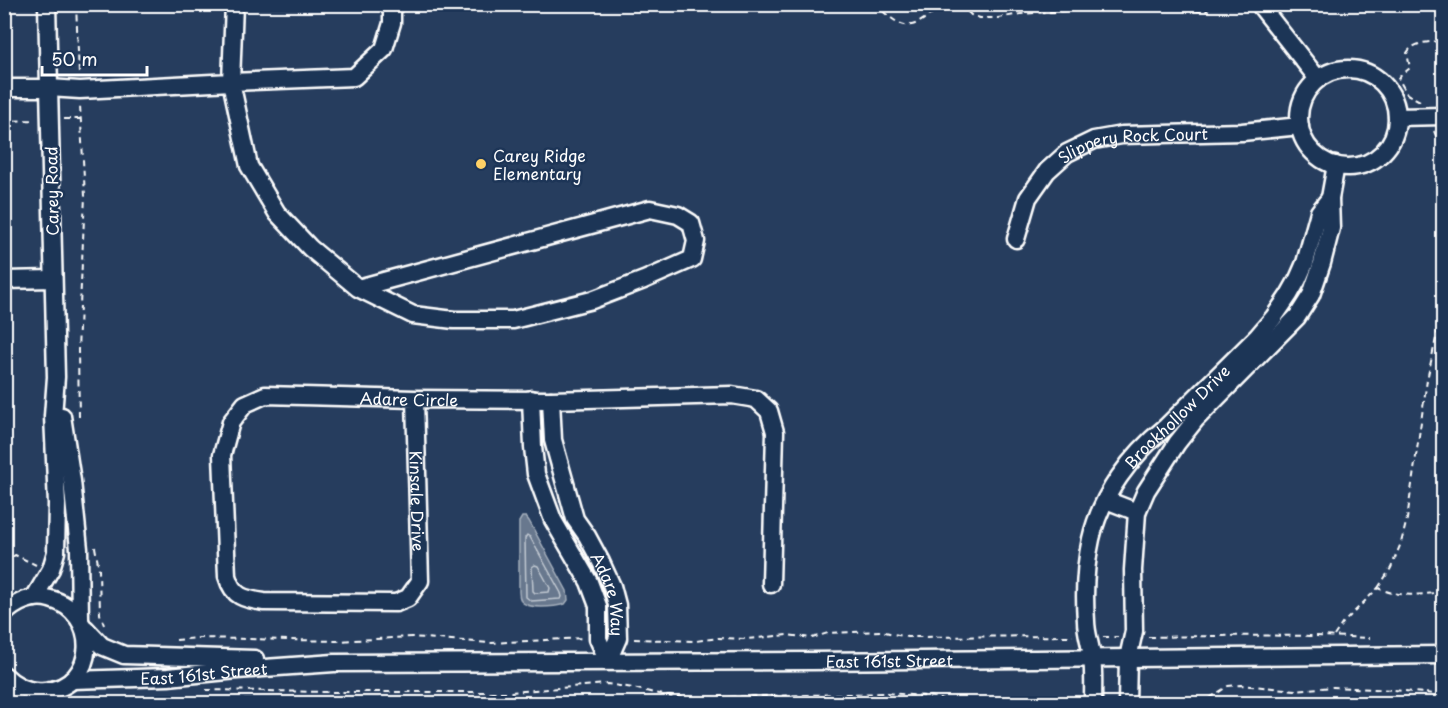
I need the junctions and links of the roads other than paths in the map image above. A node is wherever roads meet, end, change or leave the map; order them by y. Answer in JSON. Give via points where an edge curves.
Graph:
{"nodes":[{"id":1,"x":47,"y":4,"type":"edge"},
{"id":2,"x":234,"y":4,"type":"edge"},
{"id":3,"x":392,"y":4,"type":"edge"},
{"id":4,"x":1259,"y":4,"type":"edge"},
{"id":5,"x":1318,"y":79,"type":"junction"},
{"id":6,"x":231,"y":82,"type":"junction"},
{"id":7,"x":4,"y":88,"type":"edge"},
{"id":8,"x":49,"y":88,"type":"junction"},
{"id":9,"x":1438,"y":116,"type":"edge"},
{"id":10,"x":1397,"y":117,"type":"junction"},
{"id":11,"x":1300,"y":126,"type":"junction"},
{"id":12,"x":1336,"y":165,"type":"junction"},
{"id":13,"x":1330,"y":198,"type":"junction"},
{"id":14,"x":1016,"y":239,"type":"dead end"},
{"id":15,"x":53,"y":279,"type":"junction"},
{"id":16,"x":1298,"y":279,"type":"junction"},
{"id":17,"x":4,"y":280,"type":"edge"},
{"id":18,"x":1314,"y":287,"type":"junction"},
{"id":19,"x":358,"y":288,"type":"junction"},
{"id":20,"x":1264,"y":341,"type":"junction"},
{"id":21,"x":56,"y":376,"type":"junction"},
{"id":22,"x":415,"y":399,"type":"junction"},
{"id":23,"x":531,"y":399,"type":"junction"},
{"id":24,"x":551,"y":399,"type":"junction"},
{"id":25,"x":1188,"y":415,"type":"junction"},
{"id":26,"x":1106,"y":500,"type":"junction"},
{"id":27,"x":1137,"y":512,"type":"junction"},
{"id":28,"x":771,"y":584,"type":"dead end"},
{"id":29,"x":408,"y":598,"type":"joint"},
{"id":30,"x":19,"y":603,"type":"edge"},
{"id":31,"x":617,"y":605,"type":"junction"},
{"id":32,"x":598,"y":606,"type":"junction"},
{"id":33,"x":4,"y":614,"type":"edge"},
{"id":34,"x":82,"y":624,"type":"junction"},
{"id":35,"x":1443,"y":655,"type":"edge"},
{"id":36,"x":1128,"y":658,"type":"junction"},
{"id":37,"x":1093,"y":659,"type":"junction"},
{"id":38,"x":608,"y":661,"type":"junction"},
{"id":39,"x":334,"y":663,"type":"junction"},
{"id":40,"x":8,"y":679,"type":"edge"},
{"id":41,"x":68,"y":683,"type":"junction"},
{"id":42,"x":15,"y":704,"type":"edge"},
{"id":43,"x":51,"y":704,"type":"edge"},
{"id":44,"x":1093,"y":704,"type":"edge"},
{"id":45,"x":1127,"y":704,"type":"edge"}],
"edges":[{"from":1,"to":8,"type":"street","name":"Carey Road"},
{"from":2,"to":6,"type":"street"},
{"from":3,"to":6,"type":"street","via":[[392,23],[384,50],[354,76]]},
{"from":4,"to":5,"type":"street"},
{"from":5,"to":10,"type":"street","via":[[1343,69],[1370,74],[1390,92]]},
{"from":5,"to":11,"type":"street","via":[[1302,100]]},
{"from":6,"to":8,"type":"street","via":[[80,90]]},
{"from":6,"to":19,"type":"street","via":[[249,166],[277,213],[310,248]]},
{"from":7,"to":8,"type":"street"},
{"from":8,"to":15,"type":"street","name":"Carey Road"},
{"from":9,"to":10,"type":"street"},
{"from":10,"to":12,"type":"street","via":[[1391,142],[1373,160],[1362,165]]},
{"from":11,"to":12,"type":"street","via":[[1308,147]]},
{"from":11,"to":14,"type":"street","name":"Slippery Rock Court","via":[[1242,132],[1122,135],[1094,140],[1067,153],[1047,171],[1028,198]]},
{"from":12,"to":13,"type":"street","name":"Brookhollow Drive"},
{"from":13,"to":16,"type":"street","name":"Brookhollow Drive","via":[[1319,212]]},
{"from":13,"to":18,"type":"street","name":"Brookhollow Drive","via":[[1331,228]]},
{"from":15,"to":17,"type":"street"},
{"from":15,"to":21,"type":"street","name":"Carey Road"},
{"from":16,"to":18,"type":"street"},
{"from":16,"to":20,"type":"street","name":"Brookhollow Drive"},
{"from":18,"to":20,"type":"street","name":"Brookhollow Drive","via":[[1297,317]]},
{"from":19,"to":19,"type":"street","via":[[413,315],[513,320],[592,300],[644,280],[692,259],[696,241],[691,223],[678,215],[650,209]]},
{"from":20,"to":25,"type":"street","name":"Brookhollow Drive"},
{"from":21,"to":30,"type":"street","name":"Carey Road","via":[[56,552],[51,569]]},
{"from":21,"to":34,"type":"street","name":"Carey Road","via":[[79,549]]},
{"from":22,"to":23,"type":"street","name":"Adare Circle"},
{"from":22,"to":29,"type":"street","name":"Kinsale Drive","via":[[420,581]]},
{"from":22,"to":29,"type":"street","name":"Adare Circle","via":[[265,395],[245,404],[231,422],[222,455],[227,576],[236,594],[264,602],[396,603]]},
{"from":23,"to":24,"type":"street","name":"Adare Circle"},
{"from":23,"to":32,"type":"street","name":"Adare Way","via":[[536,474],[542,495]]},
{"from":24,"to":28,"type":"street","name":"Adare Circle","via":[[732,395],[756,399],[769,411],[775,432]]},
{"from":24,"to":31,"type":"street","name":"Adare Way","via":[[554,440],[567,495],[575,519],[605,570]]},
{"from":25,"to":26,"type":"street","name":"Brookhollow Drive","via":[[1152,437],[1127,464]]},
{"from":25,"to":27,"type":"street","name":"Brookhollow Drive","via":[[1177,443]]},
{"from":26,"to":27,"type":"street"},
{"from":26,"to":37,"type":"street","name":"Brookhollow Drive","via":[[1091,538],[1085,581],[1086,624]]},
{"from":27,"to":36,"type":"street","name":"Brookhollow Drive","via":[[1134,631]]},
{"from":30,"to":33,"type":"street"},
{"from":30,"to":34,"type":"street","name":"East 161st Street","via":[[47,598],[60,602]]},
{"from":31,"to":32,"type":"street"},
{"from":31,"to":38,"type":"street","name":"Adare Way","via":[[618,638]]},
{"from":32,"to":38,"type":"street","name":"Adare Way","via":[[598,639]]},
{"from":34,"to":39,"type":"street","name":"East 161st Street","via":[[102,646],[124,655]]},
{"from":34,"to":41,"type":"street","name":"Carey Road","via":[[88,642],[86,656],[81,669]]},
{"from":35,"to":36,"type":"street","name":"East 161st Street"},
{"from":36,"to":37,"type":"street","name":"East 161st Street"},
{"from":36,"to":45,"type":"street","name":"Brookhollow Drive"},
{"from":37,"to":38,"type":"street","name":"East 161st Street"},
{"from":37,"to":44,"type":"street","name":"Brookhollow Drive"},
{"from":38,"to":39,"type":"street","name":"East 161st Street"},
{"from":39,"to":41,"type":"street","name":"East 161st Street"},
{"from":40,"to":41,"type":"street","name":"East 161st Street","via":[[37,692]]},
{"from":40,"to":42,"type":"street"},
{"from":41,"to":43,"type":"street"}]}
